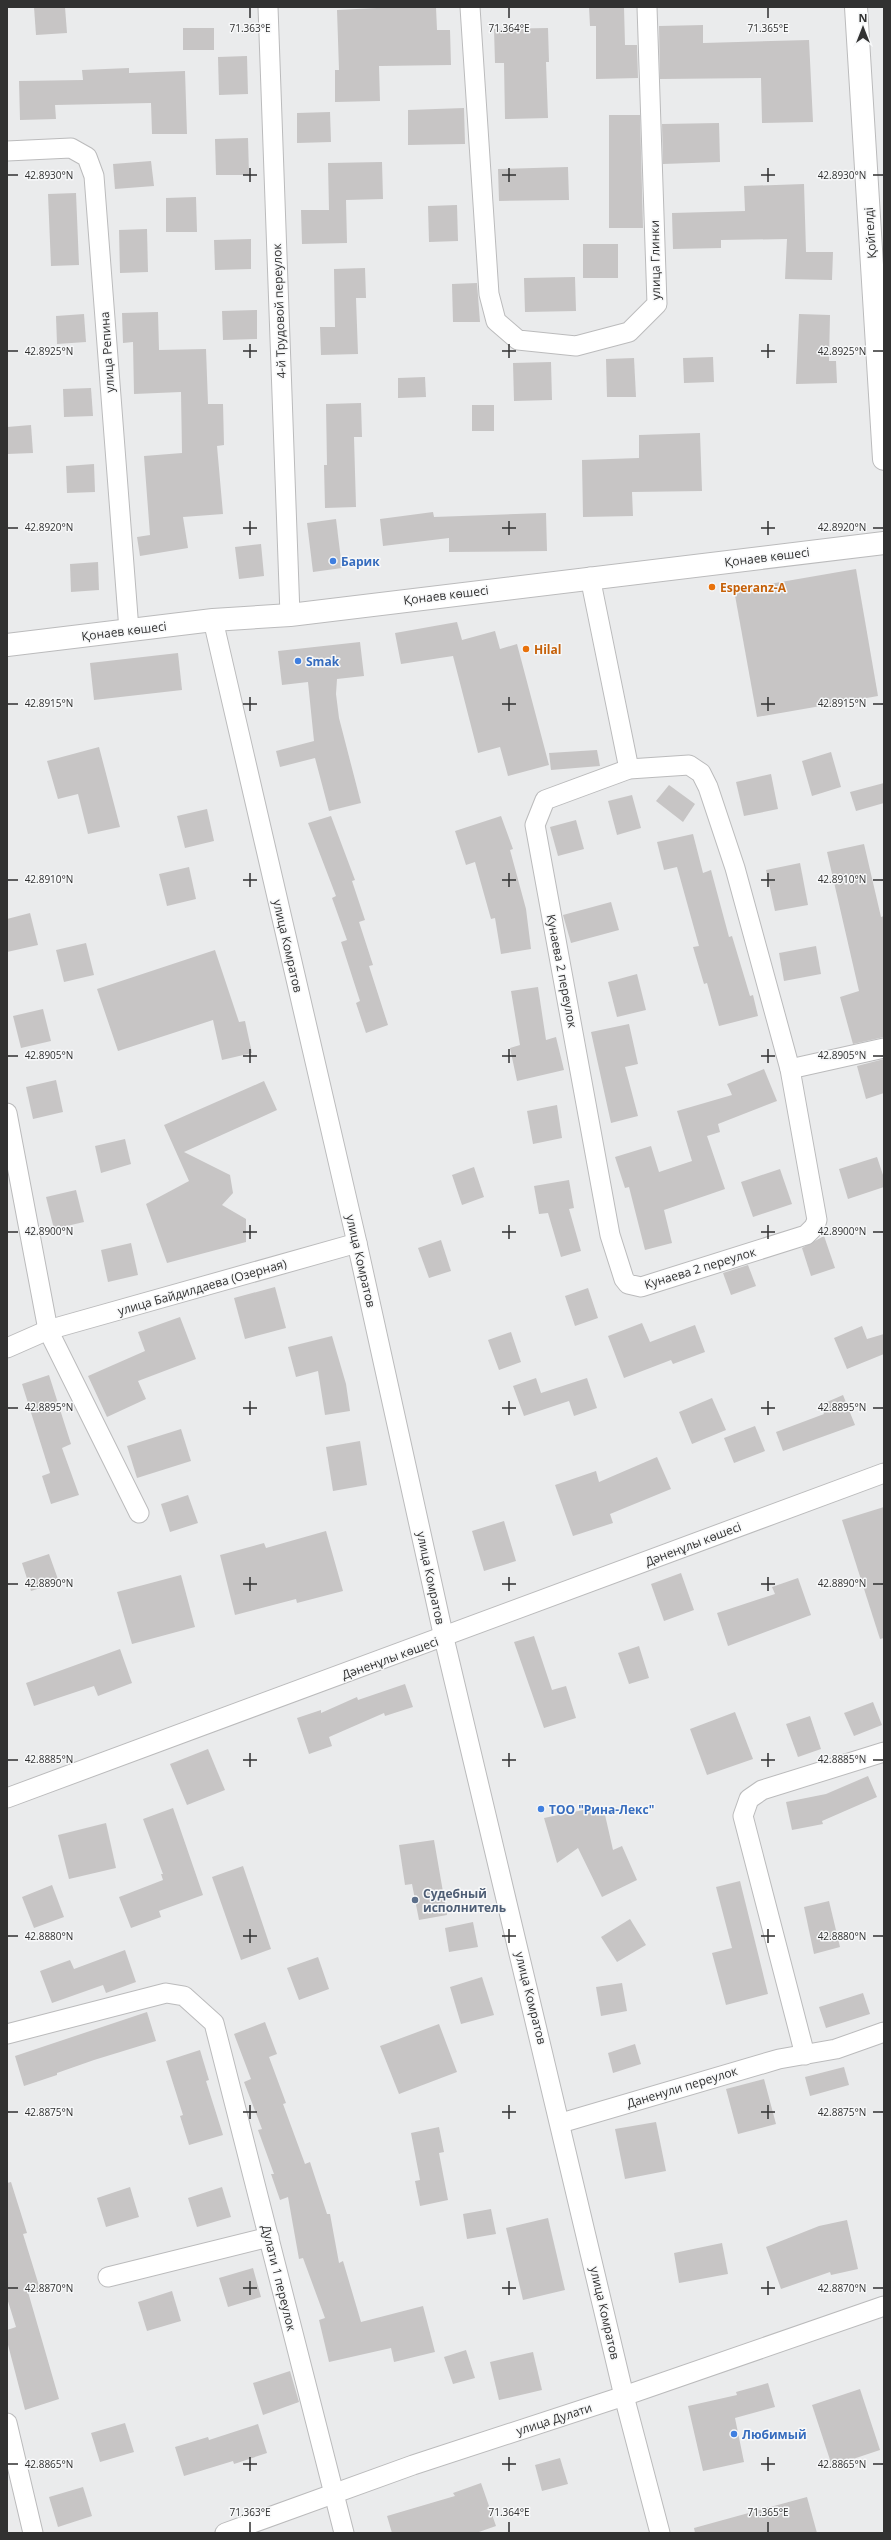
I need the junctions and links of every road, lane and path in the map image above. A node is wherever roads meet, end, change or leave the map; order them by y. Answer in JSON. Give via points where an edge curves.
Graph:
{"nodes":[{"id":1,"x":268,"y":7,"type":"edge"},
{"id":2,"x":470,"y":7,"type":"edge"},
{"id":3,"x":647,"y":7,"type":"edge"},
{"id":4,"x":856,"y":7,"type":"edge"},
{"id":5,"x":7,"y":151,"type":"edge"},
{"id":6,"x":878,"y":253,"type":"edge"},
{"id":7,"x":884,"y":459,"type":"edge"},
{"id":8,"x":884,"y":543,"type":"edge"},
{"id":9,"x":590,"y":577,"type":"junction"},
{"id":10,"x":290,"y":615,"type":"junction"},
{"id":11,"x":213,"y":620,"type":"junction"},
{"id":12,"x":129,"y":630,"type":"junction"},
{"id":13,"x":7,"y":645,"type":"edge"},
{"id":14,"x":628,"y":769,"type":"junction"},
{"id":15,"x":884,"y":1048,"type":"edge"},
{"id":16,"x":790,"y":1069,"type":"junction"},
{"id":17,"x":7,"y":1113,"type":"edge"},
{"id":18,"x":357,"y":1243,"type":"junction"},
{"id":19,"x":48,"y":1330,"type":"junction"},
{"id":20,"x":7,"y":1348,"type":"edge"},
{"id":21,"x":884,"y":1472,"type":"edge"},
{"id":22,"x":139,"y":1513,"type":"dead end"},
{"id":23,"x":444,"y":1638,"type":"junction"},
{"id":24,"x":884,"y":1752,"type":"edge"},
{"id":25,"x":7,"y":1798,"type":"edge"},
{"id":26,"x":884,"y":2032,"type":"edge"},
{"id":27,"x":7,"y":2034,"type":"edge"},
{"id":28,"x":805,"y":2055,"type":"junction"},
{"id":29,"x":561,"y":2123,"type":"junction"},
{"id":30,"x":269,"y":2237,"type":"junction"},
{"id":31,"x":108,"y":2277,"type":"dead end"},
{"id":32,"x":884,"y":2306,"type":"edge"},
{"id":33,"x":624,"y":2396,"type":"junction"},
{"id":34,"x":7,"y":2423,"type":"edge"},
{"id":35,"x":334,"y":2494,"type":"junction"},
{"id":36,"x":33,"y":2533,"type":"edge"},
{"id":37,"x":225,"y":2533,"type":"edge"},
{"id":38,"x":344,"y":2533,"type":"edge"},
{"id":39,"x":660,"y":2533,"type":"edge"}],
"edges":[{"from":1,"to":10,"type":"street","name":"4-й Трудовой переулок"},
{"from":2,"to":3,"type":"street","name":"улица Глинки","via":[[490,294],[496,321],[518,340],[576,346],[629,332],[657,304]]},
{"from":4,"to":6,"type":"main road","name":"Қойгелді"},
{"from":5,"to":12,"type":"street","name":"улица Репина","via":[[71,148],[87,157],[94,176]]},
{"from":6,"to":7,"type":"main road","name":"Қойгелді"},
{"from":8,"to":9,"type":"main road","name":"Қонаев көшесі"},
{"from":9,"to":10,"type":"main road","name":"Қонаев көшесі"},
{"from":9,"to":14,"type":"street"},
{"from":10,"to":11,"type":"main road","name":"Қонаев көшесі"},
{"from":11,"to":12,"type":"main road","name":"Қонаев көшесі"},
{"from":11,"to":18,"type":"street","name":"улица Комратов"},
{"from":12,"to":13,"type":"main road","name":"Қонаев көшесі"},
{"from":14,"to":16,"type":"street","name":"Кунаева 2 переулок","via":[[689,765],[701,773],[735,868]]},
{"from":14,"to":16,"type":"street","name":"Кунаева 2 переулок","via":[[545,800],[535,825],[610,1235],[624,1279],[628,1284],[641,1287],[806,1235],[814,1227],[817,1220]]},
{"from":15,"to":16,"type":"street"},
{"from":17,"to":19,"type":"street"},
{"from":18,"to":19,"type":"street","name":"улица Байдилдаева (Озерная)"},
{"from":18,"to":23,"type":"street","name":"улица Комратов"},
{"from":19,"to":20,"type":"street","name":"улица Байдилдаева (Озерная)"},
{"from":19,"to":22,"type":"street"},
{"from":21,"to":23,"type":"street","name":"Дәненұлы көшесі"},
{"from":23,"to":25,"type":"street","name":"Дәненұлы көшесі"},
{"from":23,"to":29,"type":"street","name":"улица Комратов"},
{"from":24,"to":28,"type":"street","via":[[762,1790],[749,1799],[743,1816]]},
{"from":26,"to":28,"type":"street","name":"Даненули переулок","via":[[836,2049]]},
{"from":27,"to":30,"type":"street","name":"Дулати 1 переулок","via":[[166,1993],[184,1996],[214,2023]]},
{"from":28,"to":29,"type":"street","name":"Даненули переулок","via":[[780,2059]]},
{"from":29,"to":33,"type":"street","name":"улица Комратов"},
{"from":30,"to":31,"type":"street"},
{"from":30,"to":35,"type":"street","name":"Дулати 1 переулок"},
{"from":32,"to":33,"type":"street","name":"улица Дулати"},
{"from":33,"to":35,"type":"street","name":"улица Дулати","via":[[413,2465]]},
{"from":33,"to":39,"type":"street","name":"улица Комратов"},
{"from":34,"to":36,"type":"street"},
{"from":35,"to":37,"type":"street","name":"улица Дулати"},
{"from":35,"to":38,"type":"street","name":"Дулати 1 переулок"}]}
